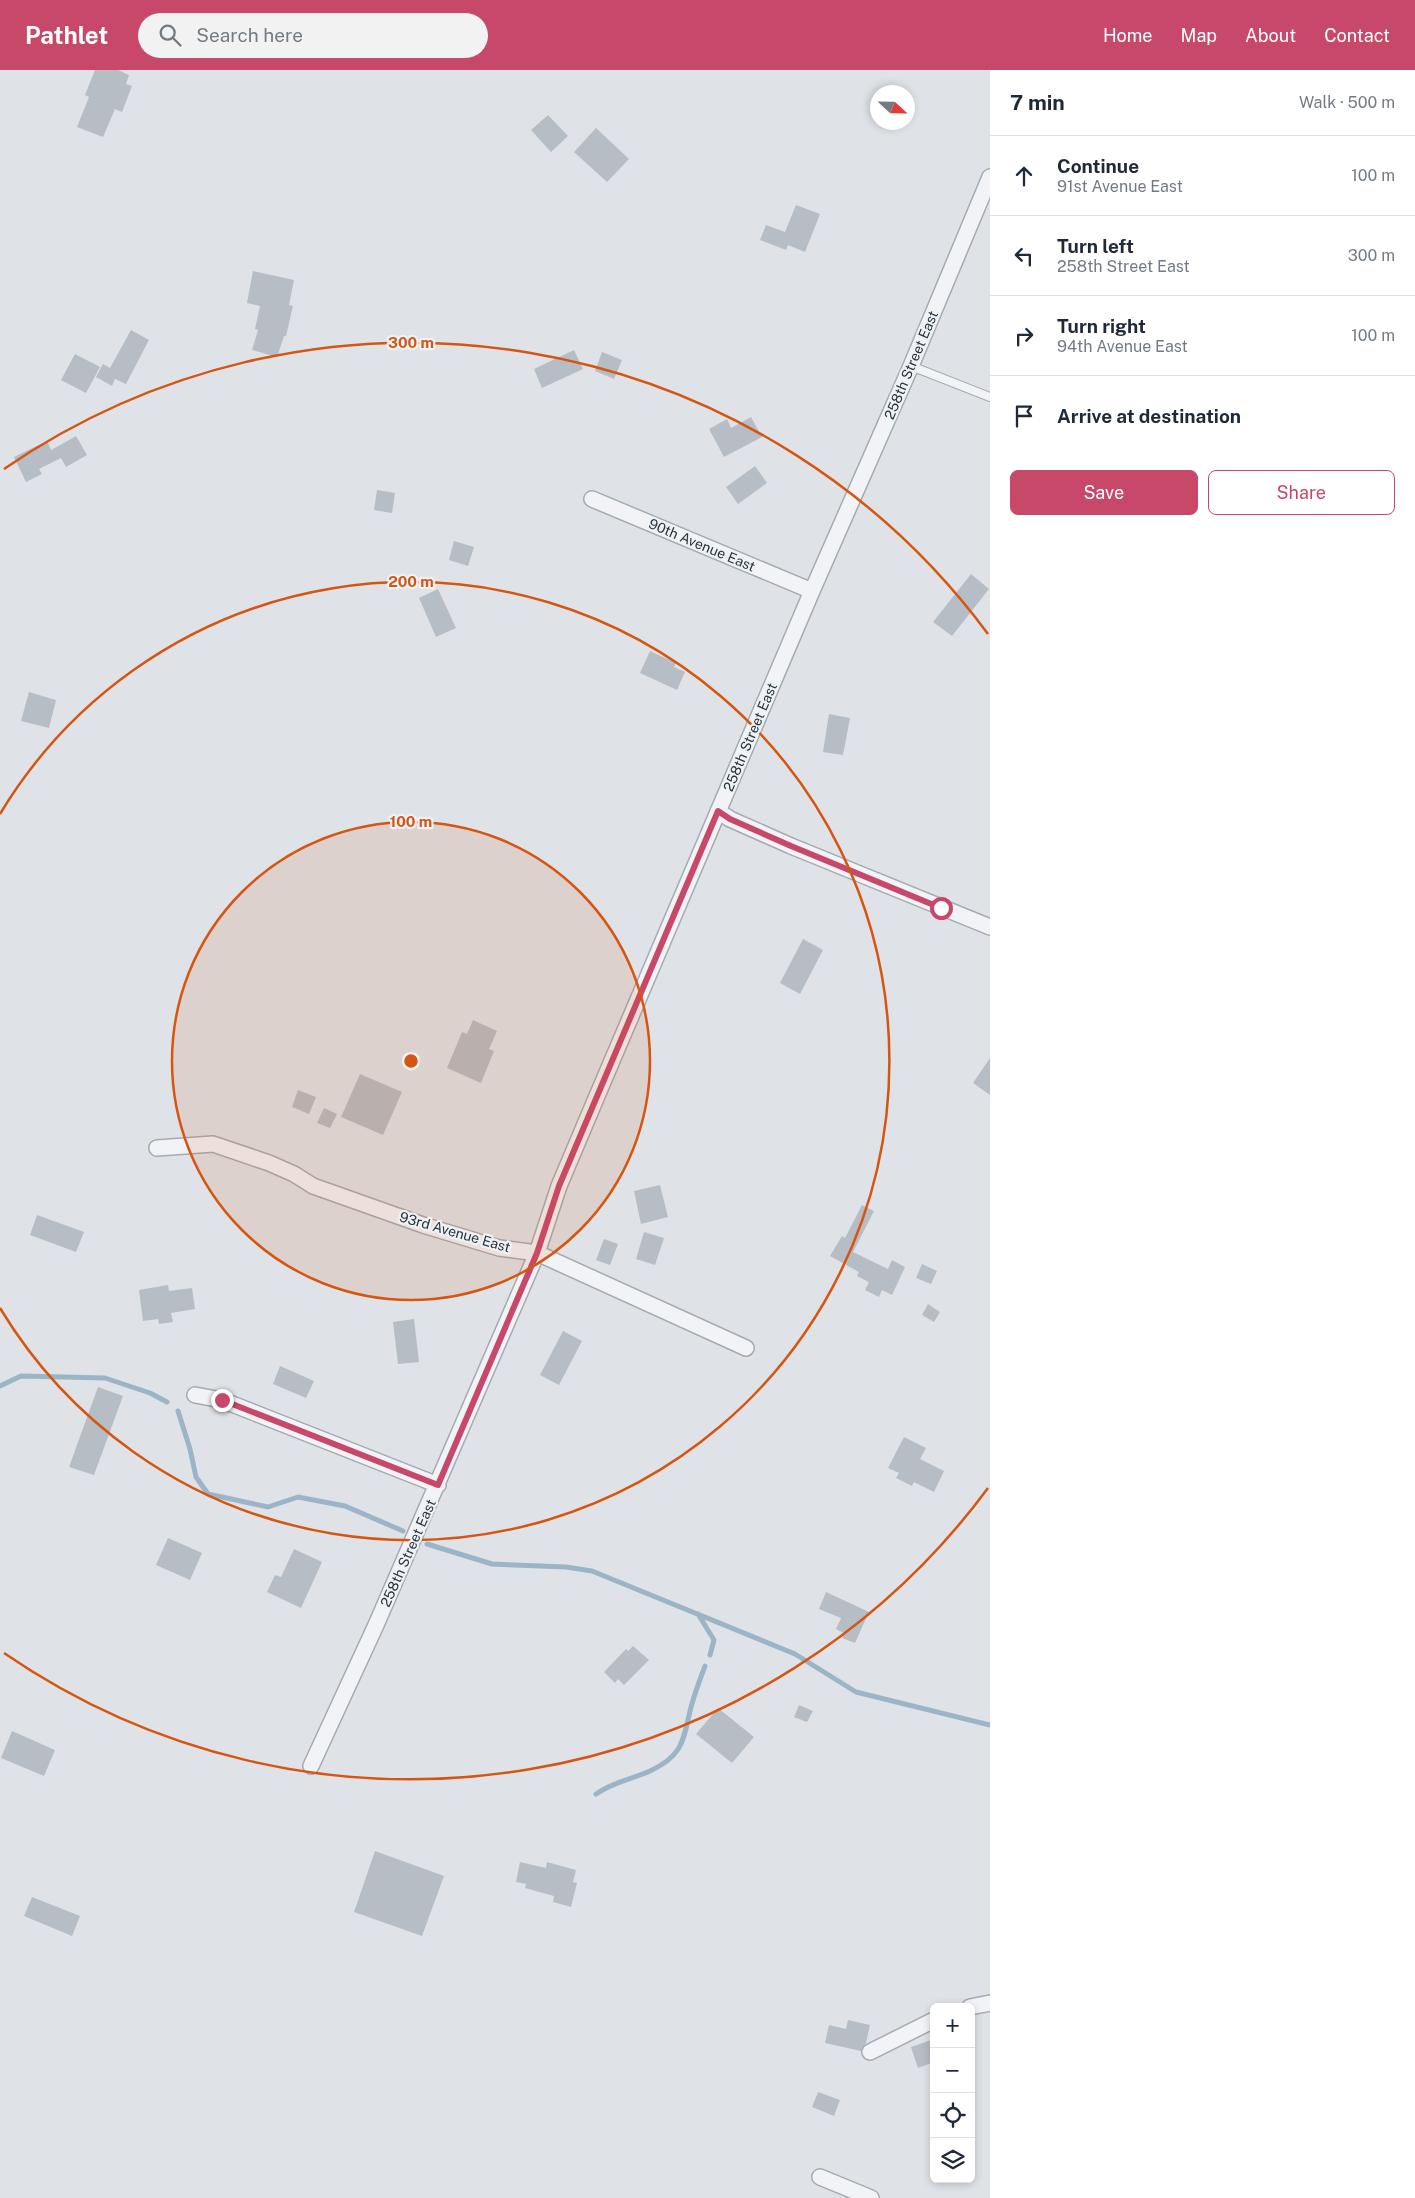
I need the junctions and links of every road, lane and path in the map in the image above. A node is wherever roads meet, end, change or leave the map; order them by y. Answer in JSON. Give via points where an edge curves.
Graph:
{"nodes":[{"id":1,"x":990,"y":176,"type":"edge"},
{"id":2,"x":911,"y":366,"type":"junction"},
{"id":3,"x":990,"y":397,"type":"edge"},
{"id":4,"x":592,"y":499,"type":"dead end"},
{"id":5,"x":812,"y":591,"type":"junction"},
{"id":6,"x":718,"y":811,"type":"junction"},
{"id":7,"x":990,"y":927,"type":"edge"},
{"id":8,"x":157,"y":1148,"type":"dead end"},
{"id":9,"x":537,"y":1253,"type":"junction"},
{"id":10,"x":746,"y":1348,"type":"dead end"},
{"id":11,"x":195,"y":1395,"type":"dead end"},
{"id":12,"x":438,"y":1485,"type":"junction"},
{"id":13,"x":311,"y":1766,"type":"dead end"},
{"id":14,"x":990,"y":2003,"type":"edge"},
{"id":15,"x":975,"y":2006,"type":"edge"},
{"id":16,"x":930,"y":2022,"type":"edge"},
{"id":17,"x":870,"y":2052,"type":"dead end"},
{"id":18,"x":820,"y":2177,"type":"dead end"},
{"id":19,"x":871,"y":2198,"type":"edge"}],
"edges":[{"from":1,"to":2,"type":"street","name":"258th Street East"},
{"from":2,"to":3,"type":"lane"},
{"from":2,"to":5,"type":"street","name":"258th Street East"},
{"from":4,"to":5,"type":"street","name":"90th Avenue East"},
{"from":5,"to":6,"type":"street","name":"258th Street East"},
{"from":6,"to":7,"type":"street","via":[[791,846]]},
{"from":6,"to":9,"type":"street","name":"258th Street East","via":[[559,1186]]},
{"from":8,"to":9,"type":"street","name":"93rd Avenue East","via":[[213,1144],[269,1163],[313,1186],[423,1225],[499,1248]]},
{"from":9,"to":10,"type":"street","name":"93rd Avenue East"},
{"from":9,"to":12,"type":"street","name":"258th Street East"},
{"from":11,"to":12,"type":"street","via":[[222,1400]]},
{"from":12,"to":13,"type":"street","name":"258th Street East"},
{"from":14,"to":15,"type":"street"},
{"from":16,"to":17,"type":"street"},
{"from":18,"to":19,"type":"street"}]}
